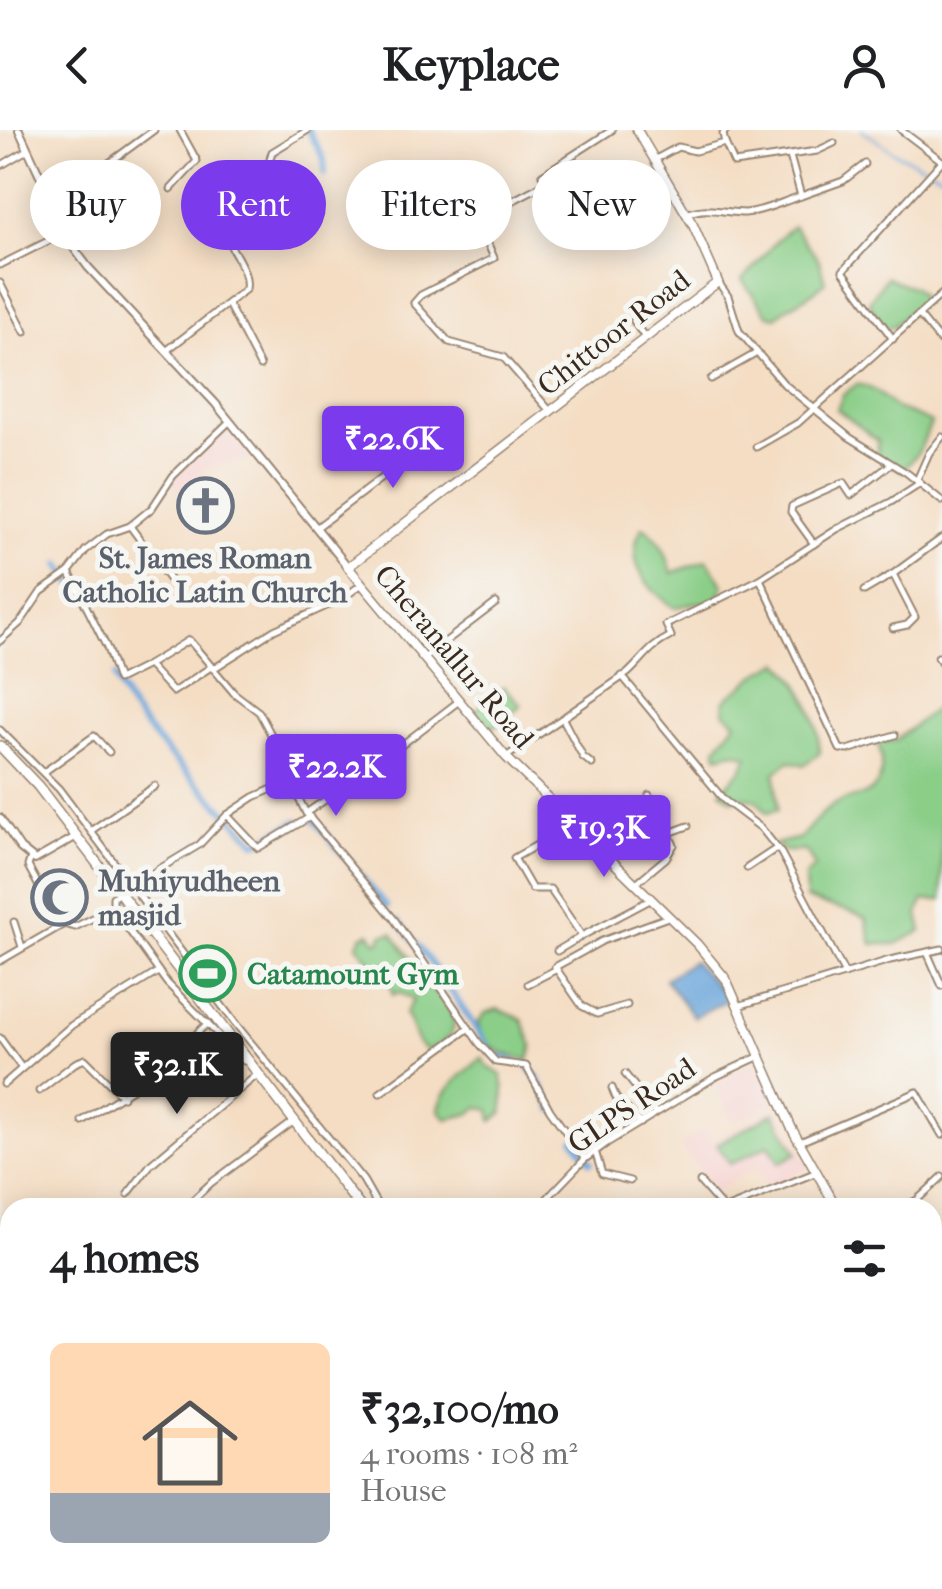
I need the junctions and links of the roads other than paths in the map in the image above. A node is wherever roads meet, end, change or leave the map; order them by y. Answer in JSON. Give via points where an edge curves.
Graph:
{"nodes":[{"id":1,"x":19,"y":130,"type":"edge"},
{"id":2,"x":154,"y":130,"type":"edge"},
{"id":3,"x":180,"y":130,"type":"edge"},
{"id":4,"x":308,"y":130,"type":"edge"},
{"id":5,"x":612,"y":130,"type":"edge"},
{"id":6,"x":636,"y":130,"type":"edge"},
{"id":7,"x":726,"y":130,"type":"edge"},
{"id":8,"x":902,"y":130,"type":"edge"},
{"id":9,"x":725,"y":143,"type":"junction"},
{"id":10,"x":834,"y":143,"type":"dead end"},
{"id":11,"x":28,"y":149,"type":"junction"},
{"id":12,"x":790,"y":156,"type":"junction"},
{"id":13,"x":34,"y":160,"type":"edge"},
{"id":14,"x":113,"y":160,"type":"edge"},
{"id":15,"x":565,"y":160,"type":"edge"},
{"id":16,"x":654,"y":160,"type":"joint"},
{"id":17,"x":865,"y":164,"type":"dead end"},
{"id":18,"x":0,"y":166,"type":"edge"},
{"id":19,"x":171,"y":188,"type":"dead end"},
{"id":20,"x":671,"y":189,"type":"edge"},
{"id":21,"x":802,"y":196,"type":"junction"},
{"id":22,"x":686,"y":214,"type":"junction"},
{"id":23,"x":30,"y":249,"type":"edge"},
{"id":24,"x":77,"y":250,"type":"edge"},
{"id":25,"x":491,"y":250,"type":"edge"},
{"id":26,"x":0,"y":264,"type":"edge"},
{"id":27,"x":718,"y":282,"type":"junction"},
{"id":28,"x":0,"y":283,"type":"edge"},
{"id":29,"x":942,"y":294,"type":"edge"},
{"id":30,"x":228,"y":304,"type":"junction"},
{"id":31,"x":919,"y":315,"type":"junction"},
{"id":32,"x":634,"y":321,"type":"dead end"},
{"id":33,"x":25,"y":332,"type":"dead end"},
{"id":34,"x":645,"y":338,"type":"junction"},
{"id":35,"x":894,"y":339,"type":"junction"},
{"id":36,"x":942,"y":342,"type":"edge"},
{"id":37,"x":166,"y":352,"type":"junction"},
{"id":38,"x":757,"y":353,"type":"junction"},
{"id":39,"x":260,"y":366,"type":"dead end"},
{"id":40,"x":711,"y":380,"type":"dead end"},
{"id":41,"x":814,"y":409,"type":"junction"},
{"id":42,"x":550,"y":411,"type":"junction"},
{"id":43,"x":230,"y":420,"type":"junction"},
{"id":44,"x":443,"y":424,"type":"dead end"},
{"id":45,"x":942,"y":437,"type":"edge"},
{"id":46,"x":756,"y":447,"type":"dead end"},
{"id":47,"x":892,"y":464,"type":"junction"},
{"id":48,"x":918,"y":481,"type":"junction"},
{"id":49,"x":942,"y":501,"type":"edge"},
{"id":50,"x":130,"y":526,"type":"junction"},
{"id":51,"x":316,"y":528,"type":"junction"},
{"id":52,"x":942,"y":538,"type":"edge"},
{"id":53,"x":814,"y":544,"type":"junction"},
{"id":54,"x":348,"y":567,"type":"junction"},
{"id":55,"x":67,"y":573,"type":"junction"},
{"id":56,"x":893,"y":574,"type":"junction"},
{"id":57,"x":760,"y":579,"type":"junction"},
{"id":58,"x":362,"y":584,"type":"junction"},
{"id":59,"x":178,"y":590,"type":"dead end"},
{"id":60,"x":864,"y":591,"type":"dead end"},
{"id":61,"x":496,"y":603,"type":"dead end"},
{"id":62,"x":893,"y":628,"type":"dead end"},
{"id":63,"x":0,"y":640,"type":"edge"},
{"id":64,"x":424,"y":658,"type":"junction"},
{"id":65,"x":148,"y":665,"type":"junction"},
{"id":66,"x":212,"y":668,"type":"junction"},
{"id":67,"x":622,"y":676,"type":"junction"},
{"id":68,"x":459,"y":701,"type":"junction"},
{"id":69,"x":563,"y":719,"type":"junction"},
{"id":70,"x":0,"y":730,"type":"edge"},
{"id":71,"x":895,"y":735,"type":"dead end"},
{"id":72,"x":0,"y":746,"type":"edge"},
{"id":73,"x":109,"y":752,"type":"dead end"},
{"id":74,"x":506,"y":756,"type":"junction"},
{"id":75,"x":592,"y":764,"type":"dead end"},
{"id":76,"x":44,"y":772,"type":"junction"},
{"id":77,"x":290,"y":781,"type":"junction"},
{"id":78,"x":155,"y":786,"type":"dead end"},
{"id":79,"x":648,"y":795,"type":"dead end"},
{"id":80,"x":229,"y":814,"type":"junction"},
{"id":81,"x":308,"y":815,"type":"junction"},
{"id":82,"x":0,"y":818,"type":"edge"},
{"id":83,"x":574,"y":824,"type":"junction"},
{"id":84,"x":688,"y":826,"type":"dead end"},
{"id":85,"x":3,"y":829,"type":"edge"},
{"id":86,"x":92,"y":830,"type":"junction"},
{"id":87,"x":640,"y":830,"type":"dead end"},
{"id":88,"x":670,"y":834,"type":"junction"},
{"id":89,"x":77,"y":836,"type":"junction"},
{"id":90,"x":777,"y":848,"type":"junction"},
{"id":91,"x":603,"y":852,"type":"junction"},
{"id":92,"x":31,"y":857,"type":"junction"},
{"id":93,"x":747,"y":868,"type":"dead end"},
{"id":94,"x":635,"y":884,"type":"junction"},
{"id":95,"x":133,"y":888,"type":"junction"},
{"id":96,"x":121,"y":892,"type":"junction"},
{"id":97,"x":651,"y":900,"type":"junction"},
{"id":98,"x":49,"y":905,"type":"dead end"},
{"id":99,"x":113,"y":908,"type":"junction"},
{"id":100,"x":60,"y":916,"type":"dead end"},
{"id":101,"x":668,"y":916,"type":"junction"},
{"id":102,"x":14,"y":922,"type":"dead end"},
{"id":103,"x":64,"y":924,"type":"junction"},
{"id":104,"x":582,"y":936,"type":"junction"},
{"id":105,"x":22,"y":947,"type":"junction"},
{"id":106,"x":942,"y":949,"type":"edge"},
{"id":107,"x":557,"y":951,"type":"dead end"},
{"id":108,"x":928,"y":952,"type":"junction"},
{"id":109,"x":0,"y":961,"type":"edge"},
{"id":110,"x":557,"y":969,"type":"junction"},
{"id":111,"x":159,"y":971,"type":"junction"},
{"id":112,"x":844,"y":974,"type":"junction"},
{"id":113,"x":528,"y":984,"type":"dead end"},
{"id":114,"x":942,"y":986,"type":"edge"},
{"id":115,"x":626,"y":1006,"type":"dead end"},
{"id":116,"x":738,"y":1006,"type":"junction"},
{"id":117,"x":208,"y":1023,"type":"junction"},
{"id":118,"x":469,"y":1028,"type":"junction"},
{"id":119,"x":0,"y":1038,"type":"edge"},
{"id":120,"x":760,"y":1056,"type":"junction"},
{"id":121,"x":22,"y":1067,"type":"junction"},
{"id":122,"x":258,"y":1070,"type":"junction"},
{"id":123,"x":625,"y":1074,"type":"dead end"},
{"id":124,"x":4,"y":1084,"type":"dead end"},
{"id":125,"x":612,"y":1088,"type":"dead end"},
{"id":126,"x":39,"y":1091,"type":"dead end"},
{"id":127,"x":380,"y":1093,"type":"dead end"},
{"id":128,"x":123,"y":1096,"type":"junction"},
{"id":129,"x":656,"y":1113,"type":"junction"},
{"id":130,"x":295,"y":1120,"type":"junction"},
{"id":131,"x":82,"y":1121,"type":"dead end"},
{"id":132,"x":641,"y":1123,"type":"junction"},
{"id":133,"x":942,"y":1135,"type":"edge"},
{"id":134,"x":800,"y":1142,"type":"junction"},
{"id":135,"x":589,"y":1156,"type":"junction"},
{"id":136,"x":817,"y":1172,"type":"junction"},
{"id":137,"x":942,"y":1178,"type":"edge"},
{"id":138,"x":630,"y":1181,"type":"dead end"},
{"id":139,"x":700,"y":1182,"type":"dead end"},
{"id":140,"x":128,"y":1194,"type":"dead end"},
{"id":141,"x":195,"y":1198,"type":"edge"},
{"id":142,"x":354,"y":1198,"type":"edge"},
{"id":143,"x":374,"y":1198,"type":"edge"},
{"id":144,"x":547,"y":1198,"type":"edge"},
{"id":145,"x":715,"y":1198,"type":"edge"},
{"id":146,"x":751,"y":1198,"type":"edge"},
{"id":147,"x":831,"y":1198,"type":"edge"},
{"id":148,"x":919,"y":1198,"type":"edge"}],
"edges":[{"from":1,"to":11,"type":"street"},
{"from":2,"to":14,"type":"street"},
{"from":3,"to":19,"type":"street","via":[[197,161]]},
{"from":4,"to":30,"type":"street","via":[[272,152],[266,186],[221,223],[248,282]]},
{"from":5,"to":15,"type":"street"},
{"from":6,"to":16,"type":"main road"},
{"from":7,"to":9,"type":"street"},
{"from":8,"to":35,"type":"street","via":[[942,161],[843,271]]},
{"from":9,"to":12,"type":"street","via":[[734,163]]},
{"from":9,"to":16,"type":"street","via":[[690,152],[678,147]]},
{"from":10,"to":12,"type":"street"},
{"from":11,"to":13,"type":"street"},
{"from":11,"to":18,"type":"street"},
{"from":12,"to":21,"type":"street"},
{"from":17,"to":21,"type":"street"},
{"from":20,"to":22,"type":"main road"},
{"from":21,"to":22,"type":"street","via":[[747,213],[699,208]]},
{"from":22,"to":27,"type":"main road"},
{"from":23,"to":26,"type":"street"},
{"from":24,"to":37,"type":"street"},
{"from":25,"to":42,"type":"street","via":[[494,258],[414,303],[449,342],[503,357]]},
{"from":27,"to":34,"type":"main road","name":"Chittoor Road"},
{"from":27,"to":38,"type":"street"},
{"from":28,"to":33,"type":"street"},
{"from":29,"to":31,"type":"street"},
{"from":30,"to":37,"type":"street"},
{"from":30,"to":39,"type":"street"},
{"from":31,"to":35,"type":"street"},
{"from":31,"to":36,"type":"street"},
{"from":32,"to":34,"type":"street"},
{"from":34,"to":42,"type":"main road","name":"Chittoor Road"},
{"from":35,"to":41,"type":"street"},
{"from":37,"to":43,"type":"street"},
{"from":38,"to":40,"type":"street"},
{"from":38,"to":41,"type":"street"},
{"from":41,"to":46,"type":"street"},
{"from":41,"to":47,"type":"street"},
{"from":42,"to":54,"type":"main road","name":"Chittoor Road"},
{"from":43,"to":50,"type":"street"},
{"from":43,"to":51,"type":"street"},
{"from":44,"to":51,"type":"street"},
{"from":45,"to":48,"type":"street"},
{"from":47,"to":48,"type":"street"},
{"from":47,"to":53,"type":"street","via":[[850,495],[844,483],[792,506]]},
{"from":48,"to":49,"type":"street"},
{"from":48,"to":53,"type":"street"},
{"from":50,"to":55,"type":"street","via":[[107,534]]},
{"from":50,"to":59,"type":"street"},
{"from":51,"to":54,"type":"street"},
{"from":52,"to":56,"type":"street"},
{"from":53,"to":57,"type":"street"},
{"from":54,"to":58,"type":"main road","name":"Cheranallur Road"},
{"from":55,"to":63,"type":"street"},
{"from":55,"to":65,"type":"street","via":[[118,680]]},
{"from":56,"to":60,"type":"street"},
{"from":56,"to":62,"type":"street","via":[[915,616]]},
{"from":57,"to":67,"type":"street","via":[[666,625],[671,636],[650,646]]},
{"from":57,"to":71,"type":"street","via":[[840,749]]},
{"from":58,"to":64,"type":"main road","name":"Cheranallur Road"},
{"from":58,"to":66,"type":"street"},
{"from":61,"to":64,"type":"street"},
{"from":64,"to":68,"type":"main road","name":"Cheranallur Road"},
{"from":65,"to":66,"type":"street","via":[[173,692]]},
{"from":65,"to":66,"type":"street","via":[[188,640]]},
{"from":66,"to":77,"type":"street","via":[[259,712]]},
{"from":67,"to":69,"type":"street"},
{"from":67,"to":90,"type":"street","via":[[724,800]]},
{"from":68,"to":74,"type":"main road","name":"Cheranallur Road"},
{"from":68,"to":81,"type":"street"},
{"from":69,"to":74,"type":"street"},
{"from":69,"to":75,"type":"street"},
{"from":70,"to":76,"type":"street"},
{"from":72,"to":89,"type":"highway"},
{"from":73,"to":76,"type":"street","via":[[94,736]]},
{"from":74,"to":83,"type":"main road","name":"Cheranallur Road"},
{"from":76,"to":86,"type":"street"},
{"from":77,"to":80,"type":"street"},
{"from":77,"to":81,"type":"street"},
{"from":78,"to":86,"type":"street"},
{"from":79,"to":88,"type":"street"},
{"from":80,"to":81,"type":"street","via":[[258,848]]},
{"from":80,"to":95,"type":"street","via":[[199,845]]},
{"from":81,"to":118,"type":"street","via":[[394,919]]},
{"from":82,"to":85,"type":"street"},
{"from":83,"to":91,"type":"main road","name":"Cheranallur Road"},
{"from":83,"to":104,"type":"street","via":[[514,858],[532,888],[555,894]]},
{"from":84,"to":88,"type":"street"},
{"from":85,"to":92,"type":"street"},
{"from":86,"to":95,"type":"street"},
{"from":87,"to":91,"type":"street"},
{"from":88,"to":94,"type":"street","via":[[672,851]]},
{"from":89,"to":92,"type":"street","via":[[41,858]]},
{"from":89,"to":96,"type":"highway"},
{"from":90,"to":93,"type":"street"},
{"from":90,"to":112,"type":"street"},
{"from":91,"to":94,"type":"main road","name":"Cheranallur Road"},
{"from":92,"to":98,"type":"street","via":[[28,866]]},
{"from":94,"to":97,"type":"main road","name":"Cheranallur Road"},
{"from":95,"to":96,"type":"street"},
{"from":95,"to":143,"type":"street"},
{"from":96,"to":99,"type":"street","via":[[112,898]]},
{"from":96,"to":122,"type":"highway"},
{"from":97,"to":101,"type":"main road","name":"Cheranallur Road"},
{"from":97,"to":104,"type":"street"},
{"from":99,"to":103,"type":"street","via":[[76,927]]},
{"from":99,"to":111,"type":"street"},
{"from":100,"to":103,"type":"street"},
{"from":101,"to":110,"type":"street","via":[[562,960]]},
{"from":101,"to":116,"type":"main road","name":"Cheranallur Road","via":[[726,978]]},
{"from":102,"to":105,"type":"street"},
{"from":103,"to":105,"type":"street"},
{"from":104,"to":107,"type":"street"},
{"from":105,"to":109,"type":"street"},
{"from":106,"to":108,"type":"street"},
{"from":108,"to":112,"type":"street"},
{"from":108,"to":114,"type":"street"},
{"from":110,"to":113,"type":"street"},
{"from":110,"to":115,"type":"street","via":[[582,1006],[597,1014]]},
{"from":111,"to":117,"type":"street"},
{"from":111,"to":121,"type":"street","via":[[72,1025]]},
{"from":112,"to":116,"type":"street"},
{"from":116,"to":120,"type":"main road","name":"Cheranallur Road"},
{"from":117,"to":122,"type":"street"},
{"from":117,"to":128,"type":"street"},
{"from":118,"to":127,"type":"street"},
{"from":118,"to":135,"type":"street","via":[[496,1062],[526,1066],[550,1110]]},
{"from":119,"to":121,"type":"street"},
{"from":120,"to":129,"type":"street","name":"GLPS Road"},
{"from":120,"to":134,"type":"main road","name":"Cheranallur Road"},
{"from":121,"to":124,"type":"street"},
{"from":122,"to":130,"type":"highway"},
{"from":122,"to":140,"type":"street","via":[[151,1164]]},
{"from":123,"to":129,"type":"street"},
{"from":125,"to":132,"type":"street"},
{"from":126,"to":128,"type":"street","via":[[85,1060]]},
{"from":128,"to":131,"type":"street"},
{"from":129,"to":132,"type":"street","name":"GLPS Road"},
{"from":130,"to":141,"type":"street"},
{"from":130,"to":142,"type":"highway"},
{"from":132,"to":135,"type":"street","name":"GLPS Road"},
{"from":133,"to":134,"type":"street","via":[[917,1092]]},
{"from":134,"to":136,"type":"main road","name":"Cheranallur Road"},
{"from":135,"to":138,"type":"street","via":[[602,1174]]},
{"from":135,"to":144,"type":"street","name":"GLPS Road"},
{"from":136,"to":146,"type":"street"},
{"from":136,"to":147,"type":"main road","name":"Cheranallur Road"},
{"from":137,"to":148,"type":"street"},
{"from":139,"to":145,"type":"street"}]}
